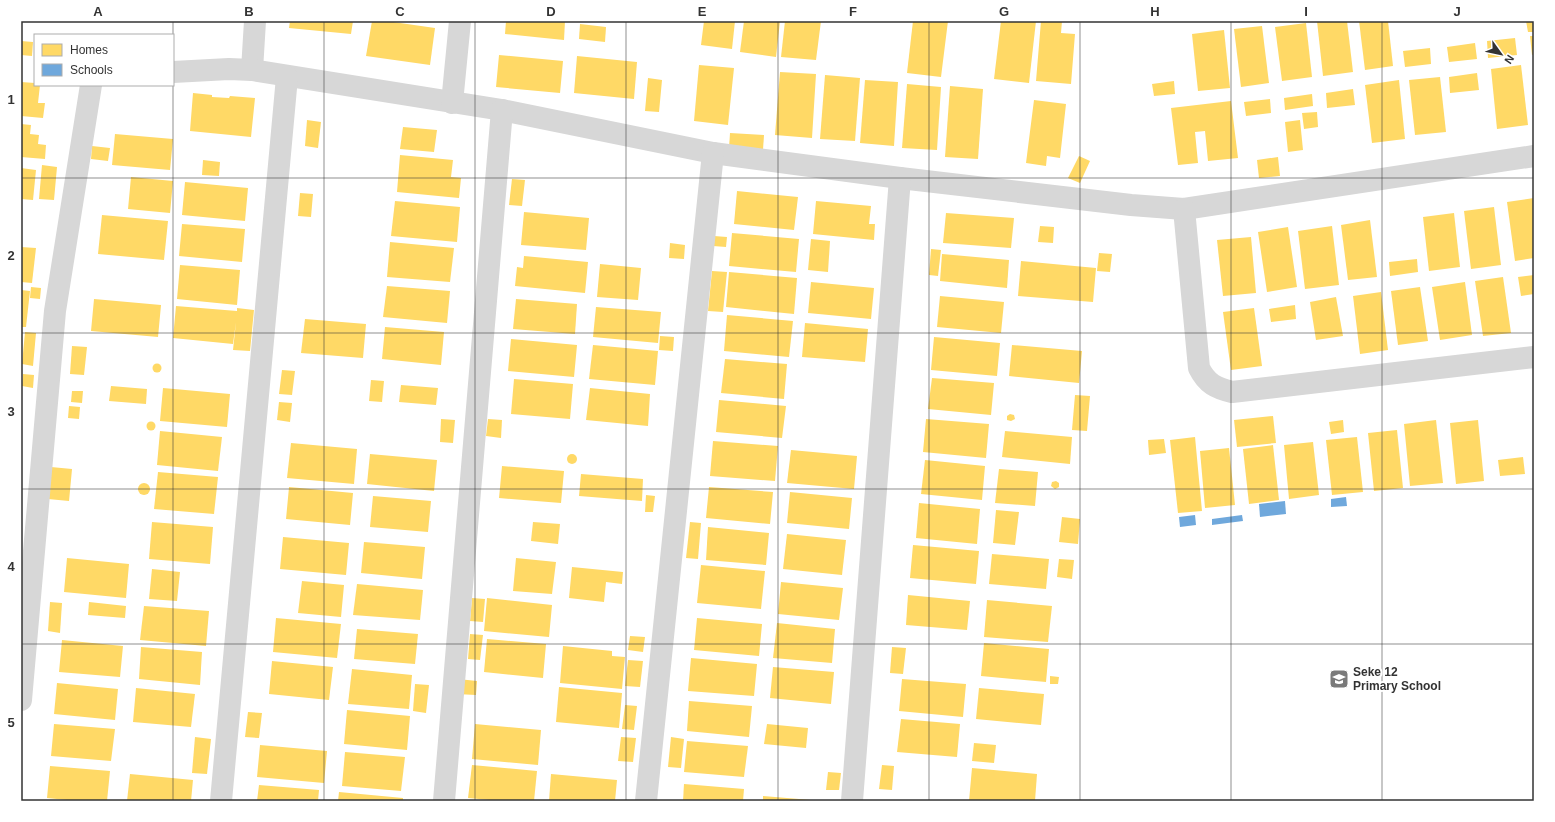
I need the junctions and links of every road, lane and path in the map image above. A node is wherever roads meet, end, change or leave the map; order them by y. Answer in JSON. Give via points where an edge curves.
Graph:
{"nodes":[{"id":1,"x":256,"y":21,"type":"edge"},
{"id":2,"x":460,"y":21,"type":"edge"},
{"id":3,"x":252,"y":70,"type":"junction"},
{"id":4,"x":174,"y":72,"type":"edge"},
{"id":5,"x":287,"y":77,"type":"junction"},
{"id":6,"x":91,"y":86,"type":"edge"},
{"id":7,"x":452,"y":103,"type":"junction"},
{"id":8,"x":502,"y":110,"type":"junction"},
{"id":9,"x":712,"y":153,"type":"junction"},
{"id":10,"x":1534,"y":156,"type":"edge"},
{"id":11,"x":900,"y":178,"type":"junction"},
{"id":12,"x":1184,"y":209,"type":"junction"},
{"id":13,"x":1534,"y":358,"type":"edge"},
{"id":14,"x":21,"y":700,"type":"edge"},
{"id":15,"x":221,"y":801,"type":"edge"},
{"id":16,"x":444,"y":801,"type":"edge"},
{"id":17,"x":646,"y":801,"type":"edge"},
{"id":18,"x":852,"y":801,"type":"edge"}],
"edges":[{"from":1,"to":3,"type":"street"},
{"from":2,"to":7,"type":"street"},
{"from":3,"to":4,"type":"street"},
{"from":3,"to":5,"type":"street"},
{"from":5,"to":7,"type":"street"},
{"from":5,"to":15,"type":"street"},
{"from":6,"to":14,"type":"street","via":[[56,312]]},
{"from":7,"to":8,"type":"street"},
{"from":8,"to":9,"type":"street"},
{"from":8,"to":16,"type":"street"},
{"from":9,"to":11,"type":"street"},
{"from":9,"to":17,"type":"street"},
{"from":10,"to":12,"type":"street"},
{"from":11,"to":12,"type":"street"},
{"from":11,"to":18,"type":"street"},
{"from":12,"to":13,"type":"street","via":[[1200,368],[1204,378],[1221,389],[1232,392]]}]}
